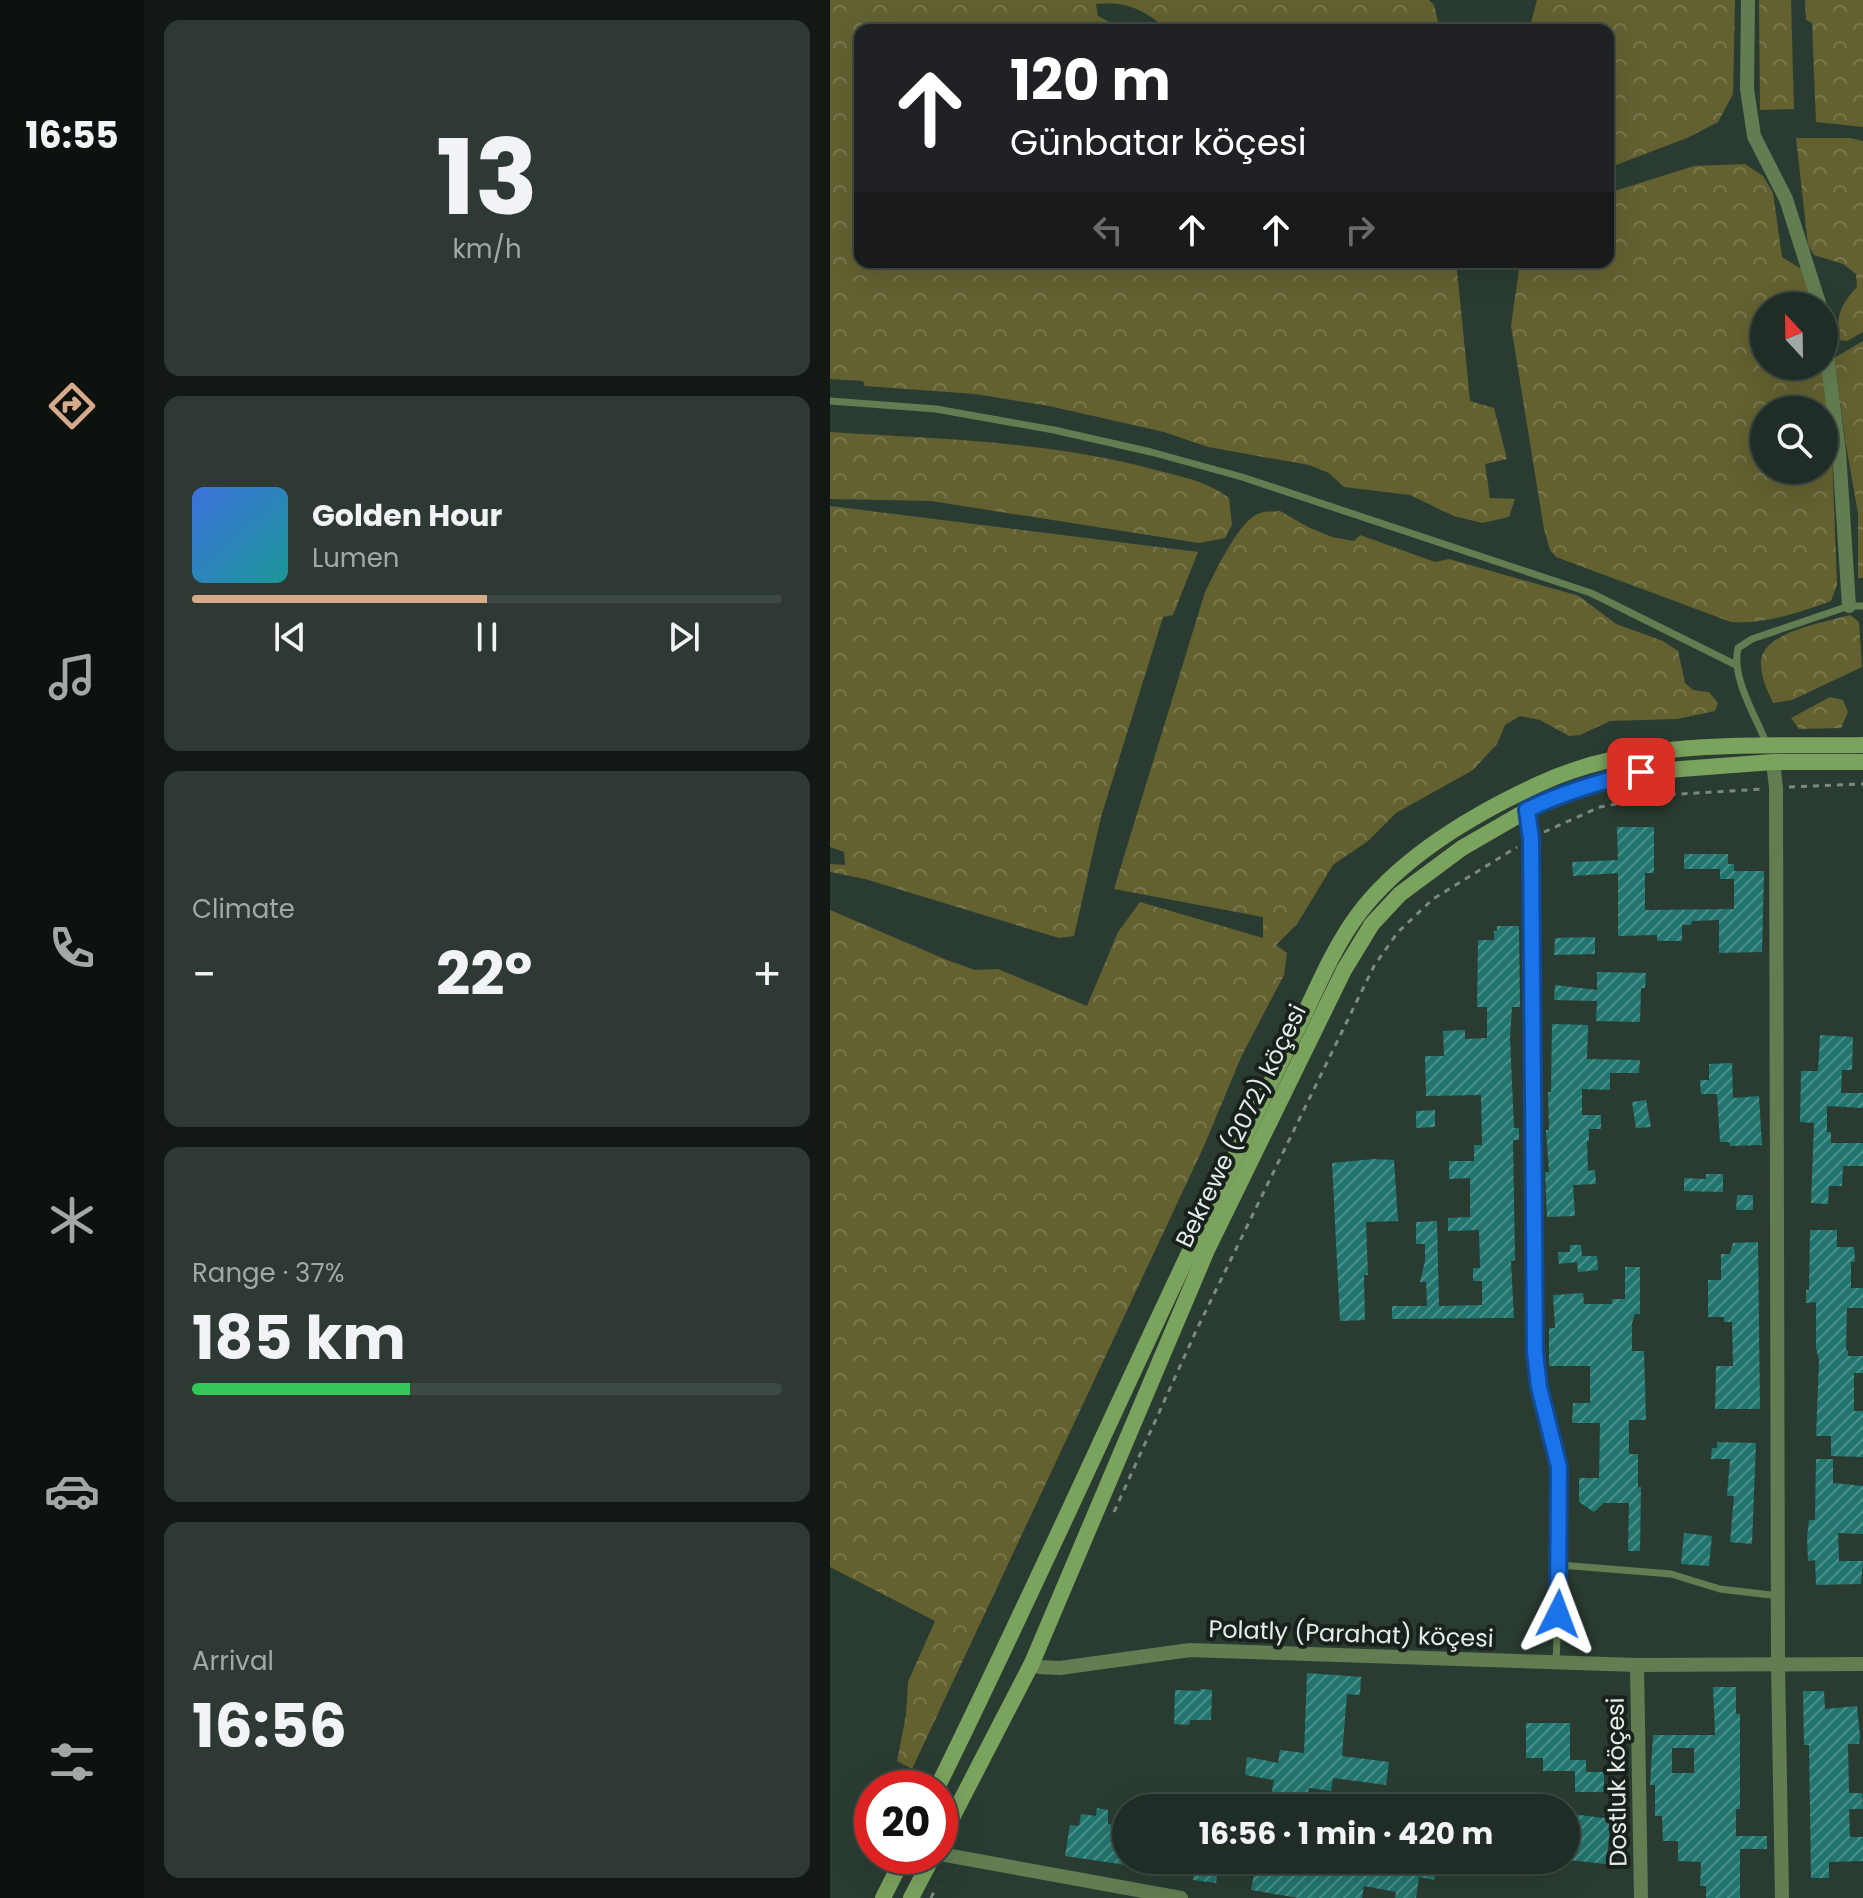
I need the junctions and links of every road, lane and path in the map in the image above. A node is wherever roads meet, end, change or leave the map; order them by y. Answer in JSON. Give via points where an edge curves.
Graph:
{"nodes":[{"id":1,"x":1748,"y":0,"type":"edge"},
{"id":2,"x":1816,"y":292,"type":"edge"},
{"id":3,"x":1830,"y":380,"type":"edge"},
{"id":4,"x":830,"y":401,"type":"edge"},
{"id":5,"x":1856,"y":606,"type":"edge"},
{"id":6,"x":1734,"y":664,"type":"junction"},
{"id":7,"x":1863,"y":745,"type":"edge"},
{"id":8,"x":1771,"y":754,"type":"junction"},
{"id":9,"x":1863,"y":762,"type":"edge"},
{"id":10,"x":1863,"y":784,"type":"edge"},
{"id":11,"x":1776,"y":788,"type":"junction"},
{"id":12,"x":1527,"y":810,"type":"junction"},
{"id":13,"x":1531,"y":839,"type":"junction"},
{"id":14,"x":1535,"y":1352,"type":"joint"},
{"id":15,"x":1108,"y":1524,"type":"dead end"},
{"id":16,"x":1560,"y":1565,"type":"junction"},
{"id":17,"x":1780,"y":1596,"type":"junction"},
{"id":18,"x":1032,"y":1663,"type":"junction"},
{"id":19,"x":1556,"y":1663,"type":"junction"},
{"id":20,"x":1863,"y":1664,"type":"edge"},
{"id":21,"x":1637,"y":1665,"type":"junction"},
{"id":22,"x":1778,"y":1665,"type":"junction"},
{"id":23,"x":946,"y":1770,"type":"edge"},
{"id":24,"x":958,"y":1806,"type":"edge"},
{"id":25,"x":958,"y":1857,"type":"edge"},
{"id":26,"x":895,"y":1874,"type":"edge"},
{"id":27,"x":924,"y":1874,"type":"edge"},
{"id":28,"x":937,"y":1884,"type":"dead end"},
{"id":29,"x":883,"y":1898,"type":"edge"},
{"id":30,"x":911,"y":1898,"type":"edge"},
{"id":31,"x":931,"y":1898,"type":"edge"},
{"id":32,"x":1181,"y":1898,"type":"edge"},
{"id":33,"x":1641,"y":1898,"type":"edge"},
{"id":34,"x":1782,"y":1898,"type":"edge"}],
"edges":[{"from":1,"to":2,"type":"street","via":[[1747,89],[1754,136],[1786,199]]},
{"from":3,"to":5,"type":"street"},
{"from":4,"to":6,"type":"lane","via":[[936,409],[1054,430],[1242,477],[1591,593]]},
{"from":5,"to":6,"type":"lane","via":[[1752,639],[1738,648]]},
{"from":6,"to":8,"type":"lane"},
{"from":7,"to":8,"type":"main road","name":"Bekrewe (2072) köçesi"},
{"from":8,"to":9,"type":"main road","name":"Bekrewe (2072) köçesi"},
{"from":8,"to":11,"type":"street"},
{"from":8,"to":12,"type":"main road","name":"Bekrewe (2072) köçesi","via":[[1606,779]]},
{"from":8,"to":23,"type":"main road","name":"Bekrewe (2072) köçesi","via":[[1676,749],[1636,754],[1541,783],[1417,857],[1358,915],[1330,961],[1199,1230]]},
{"from":10,"to":11,"type":"path"},
{"from":11,"to":13,"type":"path","via":[[1665,795],[1600,807]]},
{"from":11,"to":17,"type":"street"},
{"from":12,"to":13,"type":"street"},
{"from":12,"to":18,"type":"main road","name":"Bekrewe (2072) köçesi","via":[[1462,848],[1400,894],[1372,924],[1344,970],[1207,1250]]},
{"from":13,"to":14,"type":"street"},
{"from":13,"to":15,"type":"path","via":[[1433,899],[1398,932],[1374,966]]},
{"from":14,"to":16,"type":"lane","via":[[1559,1467]]},
{"from":16,"to":17,"type":"lane","via":[[1671,1574],[1720,1589]]},
{"from":16,"to":19,"type":"lane"},
{"from":17,"to":22,"type":"street"},
{"from":18,"to":19,"type":"street","name":"Polatly (Parahat) köçesi","via":[[1060,1668],[1190,1650]]},
{"from":18,"to":24,"type":"main road","name":"Bekrewe (2072) köçesi"},
{"from":19,"to":21,"type":"street","name":"Polatly (Parahat) köçesi"},
{"from":20,"to":22,"type":"street","name":"Polatly (Parahat) köçesi"},
{"from":21,"to":22,"type":"street","name":"Polatly (Parahat) köçesi"},
{"from":21,"to":33,"type":"street","name":"Dostluk köçesi"},
{"from":22,"to":34,"type":"street"},
{"from":25,"to":32,"type":"street"},
{"from":26,"to":29,"type":"main road"},
{"from":27,"to":30,"type":"main road"},
{"from":28,"to":31,"type":"path"}]}
